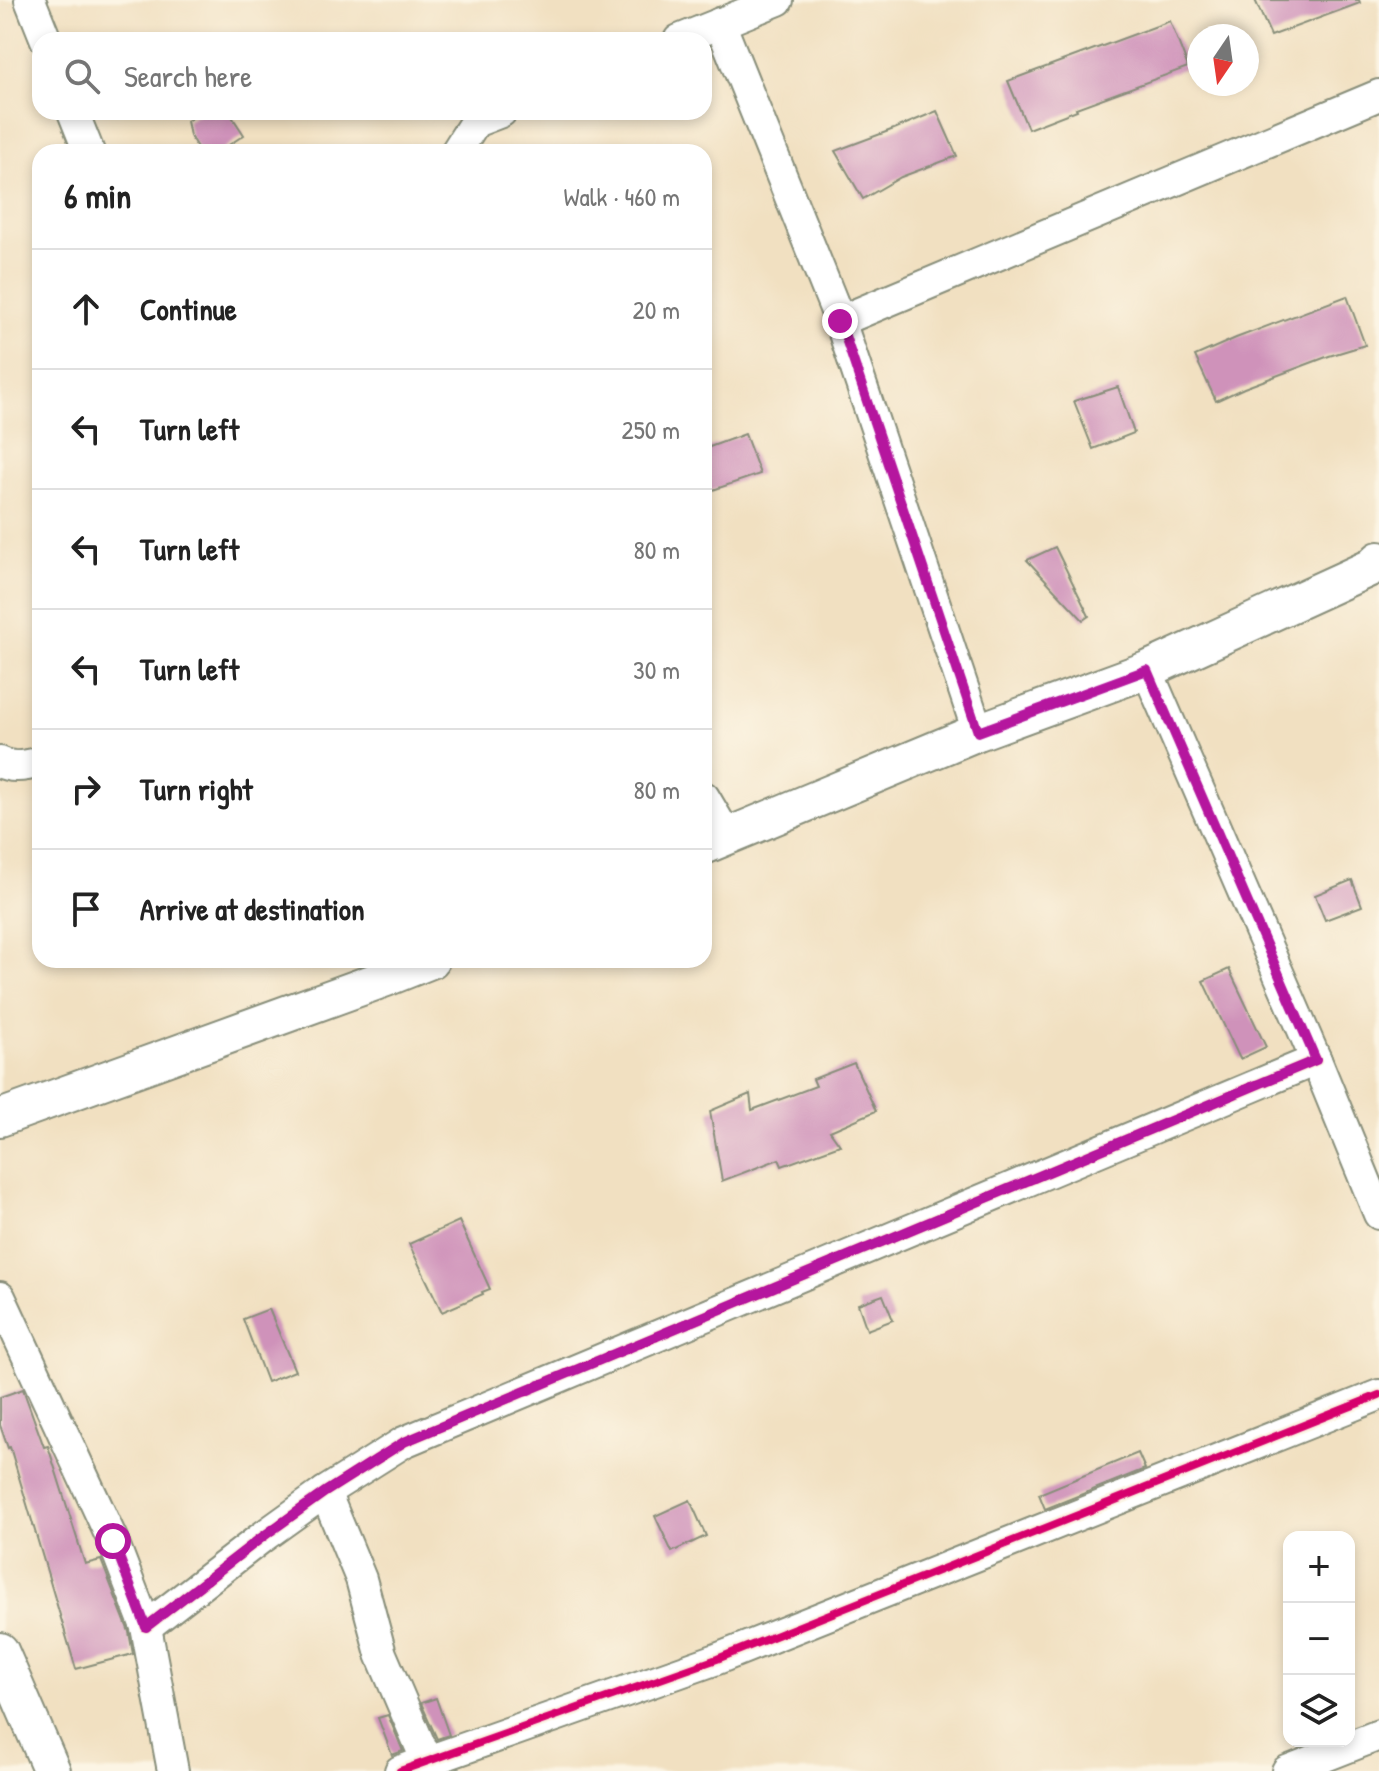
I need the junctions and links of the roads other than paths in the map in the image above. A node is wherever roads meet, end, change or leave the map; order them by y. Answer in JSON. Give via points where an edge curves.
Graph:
{"nodes":[{"id":1,"x":30,"y":0,"type":"edge"},
{"id":2,"x":778,"y":0,"type":"edge"},
{"id":3,"x":720,"y":23,"type":"junction"},
{"id":4,"x":43,"y":32,"type":"edge"},
{"id":5,"x":698,"y":32,"type":"edge"},
{"id":6,"x":1379,"y":95,"type":"edge"},
{"id":7,"x":76,"y":120,"type":"edge"},
{"id":8,"x":480,"y":120,"type":"edge"},
{"id":9,"x":86,"y":144,"type":"edge"},
{"id":10,"x":461,"y":144,"type":"edge"},
{"id":11,"x":840,"y":321,"type":"junction"},
{"id":12,"x":1379,"y":560,"type":"edge"},
{"id":13,"x":1147,"y":670,"type":"junction"},
{"id":14,"x":978,"y":732,"type":"junction"},
{"id":15,"x":0,"y":762,"type":"edge"},
{"id":16,"x":32,"y":764,"type":"edge"},
{"id":17,"x":716,"y":841,"type":"edge"},
{"id":18,"x":383,"y":969,"type":"edge"},
{"id":19,"x":1316,"y":1060,"type":"junction"},
{"id":20,"x":0,"y":1118,"type":"edge"},
{"id":21,"x":1379,"y":1214,"type":"edge"},
{"id":22,"x":0,"y":1297,"type":"edge"},
{"id":23,"x":1379,"y":1395,"type":"edge"},
{"id":24,"x":325,"y":1492,"type":"junction"},
{"id":25,"x":146,"y":1627,"type":"junction"},
{"id":26,"x":0,"y":1651,"type":"edge"},
{"id":27,"x":1379,"y":1735,"type":"edge"},
{"id":28,"x":419,"y":1768,"type":"edge"},
{"id":29,"x":52,"y":1771,"type":"edge"},
{"id":30,"x":173,"y":1771,"type":"edge"},
{"id":31,"x":1287,"y":1771,"type":"edge"}],
"edges":[{"from":1,"to":4,"type":"street"},
{"from":2,"to":3,"type":"street"},
{"from":3,"to":5,"type":"street"},
{"from":3,"to":11,"type":"street"},
{"from":6,"to":11,"type":"street"},
{"from":7,"to":9,"type":"street"},
{"from":8,"to":10,"type":"street"},
{"from":11,"to":14,"type":"street"},
{"from":12,"to":13,"type":"street"},
{"from":13,"to":14,"type":"street"},
{"from":13,"to":19,"type":"street"},
{"from":14,"to":17,"type":"street"},
{"from":15,"to":16,"type":"street"},
{"from":18,"to":20,"type":"street"},
{"from":19,"to":21,"type":"street"},
{"from":19,"to":24,"type":"street","via":[[404,1442]]},
{"from":22,"to":25,"type":"street","via":[[113,1541]]},
{"from":23,"to":28,"type":"street","via":[[717,1659]]},
{"from":24,"to":25,"type":"street"},
{"from":24,"to":28,"type":"street","via":[[361,1579]]},
{"from":25,"to":30,"type":"street"},
{"from":26,"to":29,"type":"street"},
{"from":27,"to":31,"type":"street"}]}
